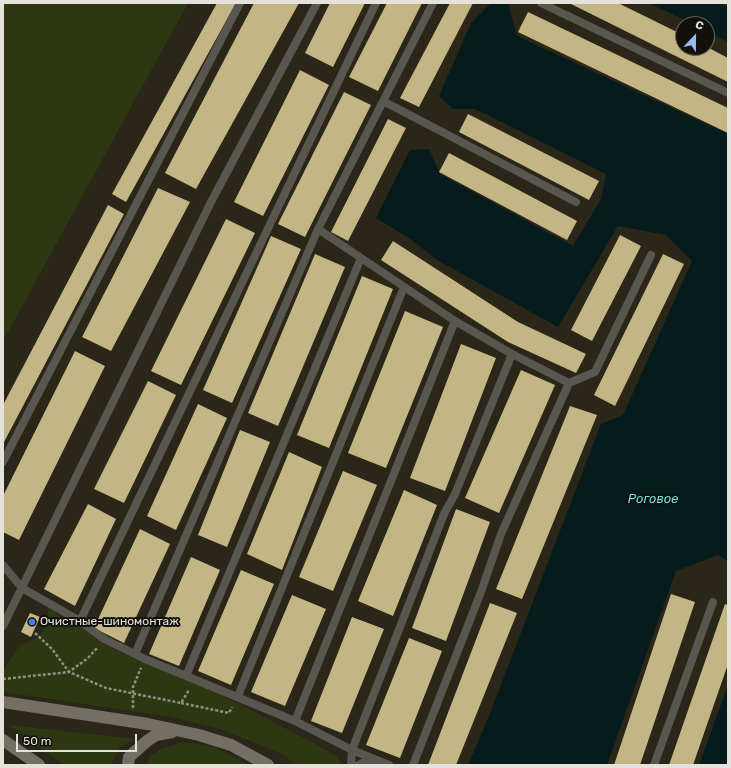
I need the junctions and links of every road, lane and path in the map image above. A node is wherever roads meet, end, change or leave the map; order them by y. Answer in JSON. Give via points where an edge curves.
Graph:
{"nodes":[{"id":1,"x":240,"y":3,"type":"edge"},
{"id":2,"x":317,"y":3,"type":"edge"},
{"id":3,"x":376,"y":3,"type":"edge"},
{"id":4,"x":433,"y":3,"type":"edge"},
{"id":5,"x":541,"y":3,"type":"edge"},
{"id":6,"x":728,"y":93,"type":"edge"},
{"id":7,"x":382,"y":101,"type":"junction"},
{"id":8,"x":576,"y":202,"type":"dead end"},
{"id":9,"x":318,"y":229,"type":"junction"},
{"id":10,"x":652,"y":255,"type":"dead end"},
{"id":11,"x":361,"y":258,"type":"junction"},
{"id":12,"x":404,"y":287,"type":"junction"},
{"id":13,"x":455,"y":321,"type":"junction"},
{"id":14,"x":512,"y":354,"type":"junction"},
{"id":15,"x":569,"y":383,"type":"junction"},
{"id":16,"x":3,"y":462,"type":"edge"},
{"id":17,"x":3,"y":565,"type":"edge"},
{"id":18,"x":22,"y":588,"type":"junction"},
{"id":19,"x":713,"y":602,"type":"dead end"},
{"id":20,"x":80,"y":621,"type":"junction"},
{"id":21,"x":3,"y":626,"type":"edge"},
{"id":22,"x":35,"y":633,"type":"dead end"},
{"id":23,"x":104,"y":639,"type":"junction"},
{"id":24,"x":135,"y":654,"type":"junction"},
{"id":25,"x":145,"y":658,"type":"junction"},
{"id":26,"x":69,"y":672,"type":"junction"},
{"id":27,"x":186,"y":676,"type":"junction"},
{"id":28,"x":3,"y":679,"type":"edge"},
{"id":29,"x":196,"y":680,"type":"junction"},
{"id":30,"x":133,"y":693,"type":"junction"},
{"id":31,"x":238,"y":696,"type":"junction"},
{"id":32,"x":3,"y":702,"type":"edge"},
{"id":33,"x":181,"y":703,"type":"junction"},
{"id":34,"x":133,"y":711,"type":"dead end"},
{"id":35,"x":295,"y":721,"type":"junction"},
{"id":36,"x":199,"y":735,"type":"junction"},
{"id":37,"x":3,"y":740,"type":"edge"},
{"id":38,"x":352,"y":750,"type":"junction"},
{"id":39,"x":378,"y":760,"type":"junction"},
{"id":40,"x":39,"y":765,"type":"edge"},
{"id":41,"x":128,"y":765,"type":"edge"},
{"id":42,"x":268,"y":765,"type":"edge"},
{"id":43,"x":350,"y":765,"type":"edge"},
{"id":44,"x":358,"y":765,"type":"edge"},
{"id":45,"x":390,"y":765,"type":"edge"},
{"id":46,"x":413,"y":765,"type":"edge"},
{"id":47,"x":654,"y":765,"type":"edge"}],
"edges":[{"from":1,"to":16,"type":"lane"},
{"from":2,"to":18,"type":"lane","via":[[211,202]]},
{"from":3,"to":20,"type":"lane"},
{"from":4,"to":7,"type":"lane"},
{"from":5,"to":6,"type":"lane"},
{"from":7,"to":8,"type":"lane"},
{"from":7,"to":9,"type":"lane"},
{"from":9,"to":11,"type":"lane"},
{"from":9,"to":24,"type":"lane"},
{"from":10,"to":15,"type":"lane","via":[[595,372]]},
{"from":11,"to":12,"type":"lane"},
{"from":11,"to":27,"type":"lane"},
{"from":12,"to":13,"type":"lane"},
{"from":12,"to":31,"type":"lane"},
{"from":13,"to":14,"type":"lane"},
{"from":13,"to":35,"type":"lane"},
{"from":14,"to":15,"type":"lane"},
{"from":14,"to":38,"type":"lane","via":[[455,494],[444,514]]},
{"from":15,"to":46,"type":"lane","via":[[501,534]]},
{"from":17,"to":18,"type":"lane"},
{"from":18,"to":20,"type":"lane"},
{"from":18,"to":21,"type":"lane"},
{"from":19,"to":47,"type":"lane"},
{"from":20,"to":23,"type":"lane"},
{"from":22,"to":26,"type":"path","via":[[52,649]]},
{"from":23,"to":24,"type":"lane"},
{"from":23,"to":26,"type":"path","via":[[88,658]]},
{"from":24,"to":25,"type":"lane"},
{"from":25,"to":27,"type":"lane"},
{"from":25,"to":30,"type":"path"},
{"from":26,"to":28,"type":"path"},
{"from":26,"to":30,"type":"path","via":[[106,688]]},
{"from":27,"to":29,"type":"lane"},
{"from":29,"to":31,"type":"lane"},
{"from":29,"to":33,"type":"path"},
{"from":30,"to":33,"type":"path"},
{"from":30,"to":34,"type":"path"},
{"from":31,"to":33,"type":"path","via":[[229,713]]},
{"from":31,"to":35,"type":"lane"},
{"from":32,"to":36,"type":"main road","via":[[148,724]]},
{"from":35,"to":38,"type":"lane"},
{"from":36,"to":41,"type":"main road","via":[[177,731],[156,735],[137,748],[129,757]]},
{"from":36,"to":42,"type":"main road","via":[[231,745]]},
{"from":37,"to":40,"type":"main road"},
{"from":38,"to":39,"type":"lane"},
{"from":38,"to":43,"type":"lane"},
{"from":39,"to":44,"type":"lane","via":[[368,760]]},
{"from":39,"to":45,"type":"lane"}]}
